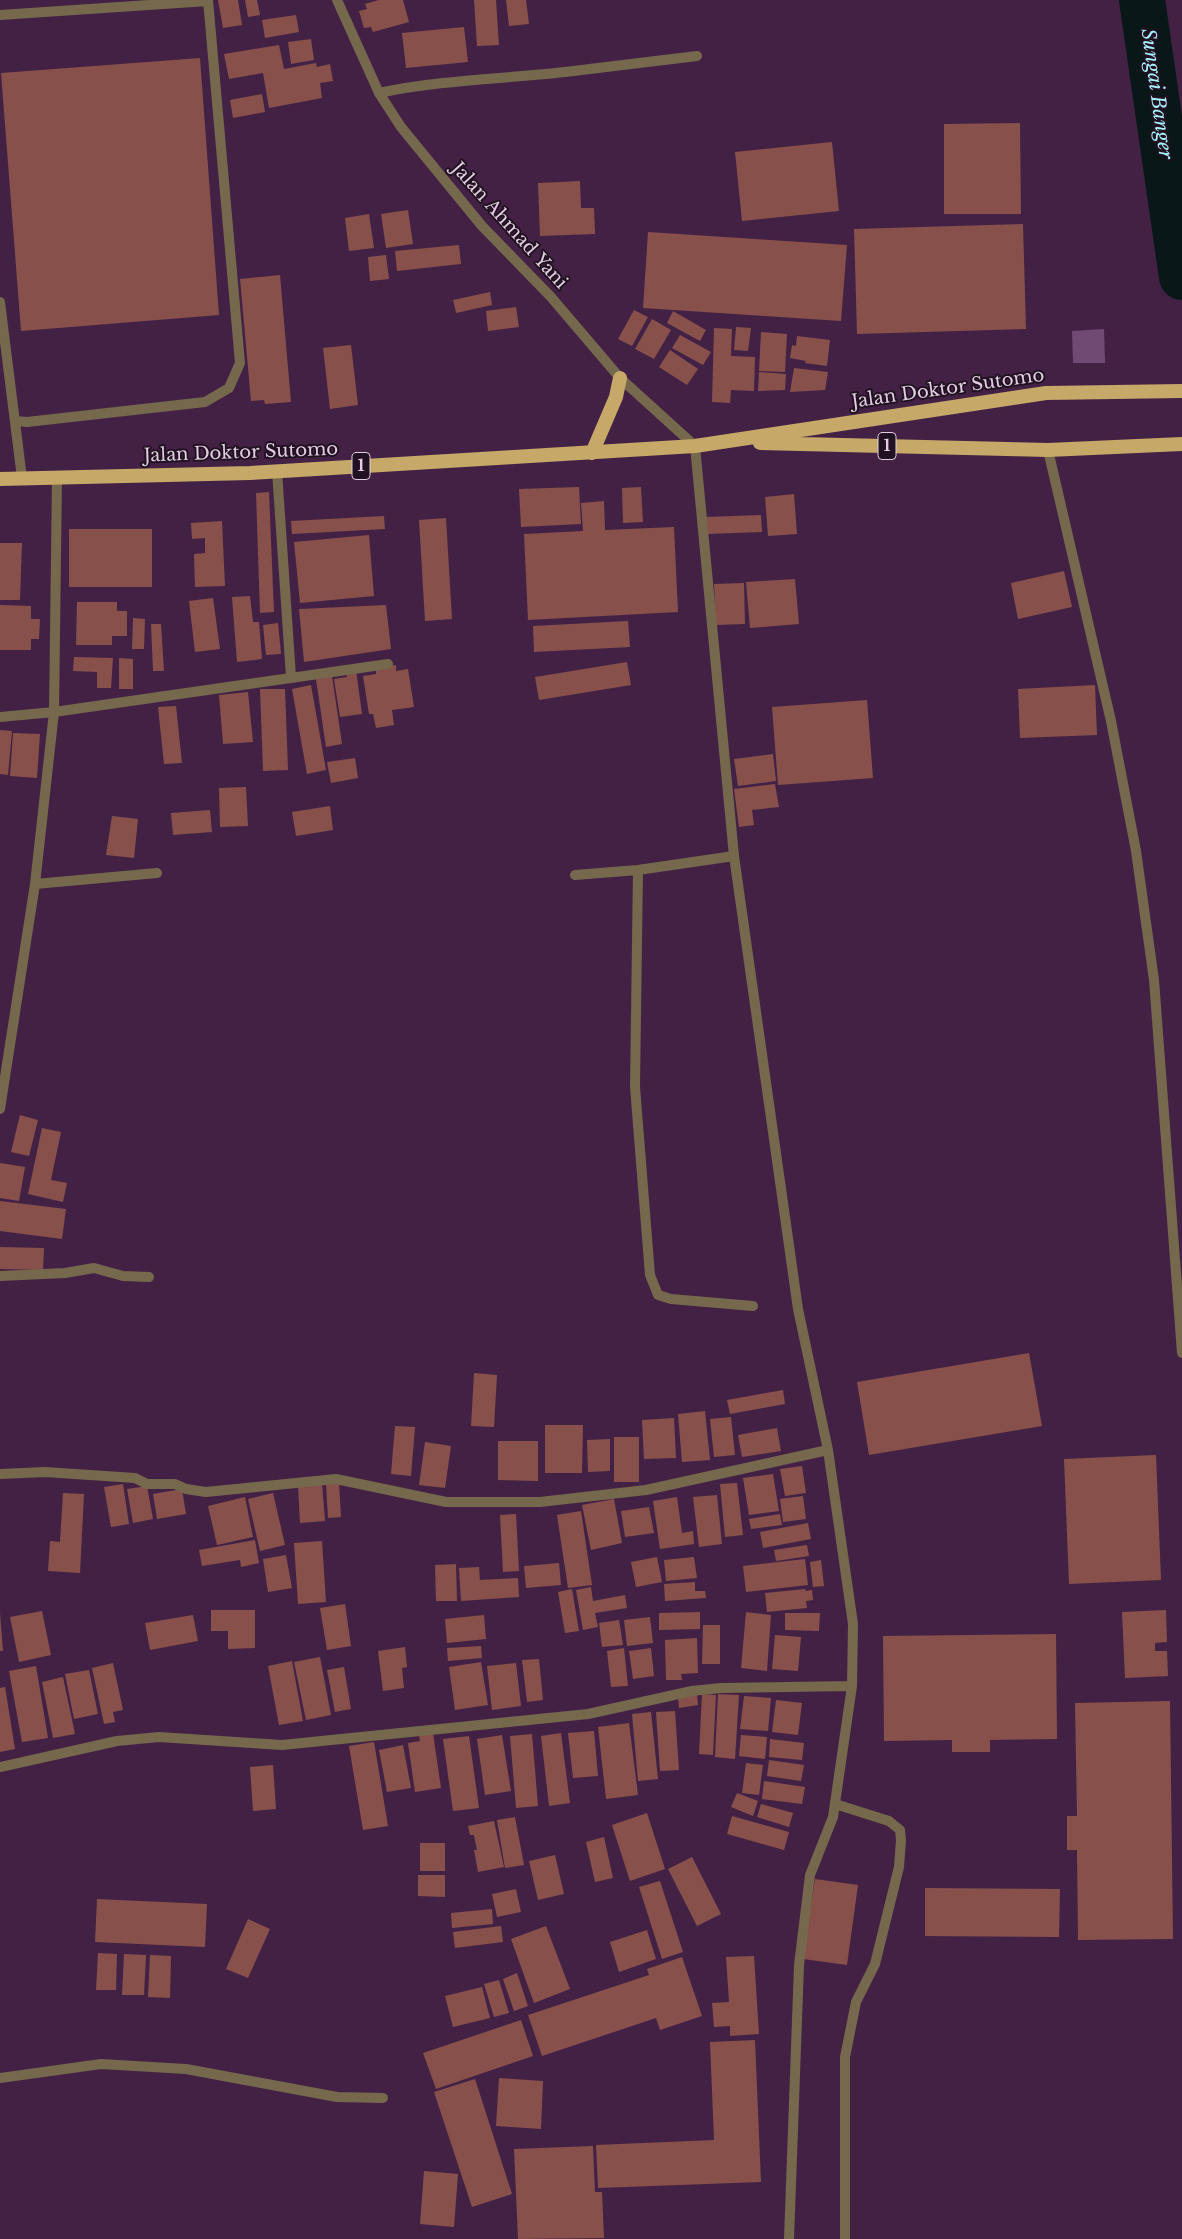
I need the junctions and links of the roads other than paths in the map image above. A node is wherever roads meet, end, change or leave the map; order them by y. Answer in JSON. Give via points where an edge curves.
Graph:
{"nodes":[{"id":1,"x":208,"y":0,"type":"edge"},
{"id":2,"x":336,"y":0,"type":"edge"},
{"id":3,"x":0,"y":15,"type":"edge"},
{"id":4,"x":697,"y":56,"type":"dead end"},
{"id":5,"x":379,"y":93,"type":"junction"},
{"id":6,"x":0,"y":302,"type":"edge"},
{"id":7,"x":620,"y":378,"type":"junction"},
{"id":8,"x":1182,"y":391,"type":"edge"},
{"id":9,"x":16,"y":421,"type":"junction"},
{"id":10,"x":722,"y":442,"type":"junction"},
{"id":11,"x":1182,"y":444,"type":"edge"},
{"id":12,"x":694,"y":446,"type":"junction"},
{"id":13,"x":1050,"y":450,"type":"junction"},
{"id":14,"x":592,"y":453,"type":"junction"},
{"id":15,"x":277,"y":471,"type":"junction"},
{"id":16,"x":22,"y":478,"type":"junction"},
{"id":17,"x":58,"y":478,"type":"junction"},
{"id":18,"x":0,"y":479,"type":"edge"},
{"id":19,"x":388,"y":664,"type":"dead end"},
{"id":20,"x":292,"y":677,"type":"junction"},
{"id":21,"x":54,"y":712,"type":"junction"},
{"id":22,"x":0,"y":717,"type":"edge"},
{"id":23,"x":734,"y":856,"type":"junction"},
{"id":24,"x":638,"y":870,"type":"junction"},
{"id":25,"x":157,"y":873,"type":"dead end"},
{"id":26,"x":575,"y":875,"type":"dead end"},
{"id":27,"x":35,"y":884,"type":"junction"},
{"id":28,"x":0,"y":1107,"type":"edge"},
{"id":29,"x":0,"y":1276,"type":"edge"},
{"id":30,"x":149,"y":1277,"type":"dead end"},
{"id":31,"x":753,"y":1306,"type":"dead end"},
{"id":32,"x":1182,"y":1353,"type":"edge"},
{"id":33,"x":828,"y":1450,"type":"junction"},
{"id":34,"x":0,"y":1474,"type":"edge"},
{"id":35,"x":852,"y":1686,"type":"junction"},
{"id":36,"x":0,"y":1767,"type":"edge"},
{"id":37,"x":835,"y":1804,"type":"junction"},
{"id":38,"x":0,"y":2078,"type":"edge"},
{"id":39,"x":383,"y":2098,"type":"dead end"},
{"id":40,"x":789,"y":2239,"type":"edge"},
{"id":41,"x":845,"y":2239,"type":"edge"}],
"edges":[{"from":1,"to":3,"type":"street"},
{"from":1,"to":9,"type":"street","via":[[240,363],[229,388],[205,402]]},
{"from":2,"to":5,"type":"street","name":"Jalan Ahmad Yani"},
{"from":4,"to":5,"type":"street","via":[[477,79]]},
{"from":5,"to":7,"type":"street","name":"Jalan Ahmad Yani","via":[[401,127],[482,226],[551,297]]},
{"from":6,"to":9,"type":"street"},
{"from":7,"to":12,"type":"street","name":"Jalan Ahmad Yani"},
{"from":7,"to":14,"type":"highway","via":[[610,413]]},
{"from":8,"to":10,"type":"highway","name":"Jalan Doktor Sutomo","number":"1","via":[[1046,393]]},
{"from":9,"to":16,"type":"street"},
{"from":10,"to":12,"type":"highway","name":"Jalan Doktor Sutomo","number":"1"},
{"from":10,"to":13,"type":"highway","name":"Jalan Doktor Sutomo","number":"1"},
{"from":11,"to":13,"type":"highway","name":"Jalan Doktor Sutomo","number":"1"},
{"from":12,"to":14,"type":"highway","name":"Jalan Doktor Sutomo","number":"1"},
{"from":12,"to":23,"type":"street"},
{"from":13,"to":32,"type":"street","via":[[1111,721],[1136,851],[1154,980]]},
{"from":14,"to":15,"type":"highway","name":"Jalan Doktor Sutomo","number":"1"},
{"from":15,"to":17,"type":"highway","name":"Jalan Doktor Sutomo","number":"1"},
{"from":15,"to":20,"type":"street"},
{"from":16,"to":17,"type":"highway","name":"Jalan Doktor Sutomo","number":"1"},
{"from":16,"to":18,"type":"highway","name":"Jalan Doktor Sutomo","number":"1"},
{"from":17,"to":21,"type":"street"},
{"from":19,"to":20,"type":"street"},
{"from":20,"to":21,"type":"street"},
{"from":21,"to":22,"type":"street"},
{"from":21,"to":27,"type":"street"},
{"from":23,"to":24,"type":"street"},
{"from":23,"to":33,"type":"street","via":[[798,1309]]},
{"from":24,"to":26,"type":"street"},
{"from":24,"to":31,"type":"street","via":[[635,1087],[650,1275],[658,1295],[664,1297]]},
{"from":25,"to":27,"type":"street"},
{"from":27,"to":28,"type":"street"},
{"from":29,"to":30,"type":"street","via":[[65,1273],[94,1268],[123,1276]]},
{"from":33,"to":34,"type":"street","via":[[646,1490],[540,1502],[446,1502],[336,1479],[206,1492],[174,1484],[147,1484],[136,1478],[45,1472]]},
{"from":33,"to":35,"type":"street","via":[[853,1624]]},
{"from":35,"to":36,"type":"street","via":[[692,1690],[588,1714],[282,1745],[159,1737],[117,1741]]},
{"from":35,"to":37,"type":"street"},
{"from":37,"to":40,"type":"street","via":[[810,1875],[799,1965]]},
{"from":37,"to":41,"type":"street","via":[[888,1821],[900,1830],[901,1840],[899,1867],[875,1964],[856,2002],[846,2057]]},
{"from":38,"to":39,"type":"street","via":[[101,2064],[186,2069],[337,2097]]}]}
